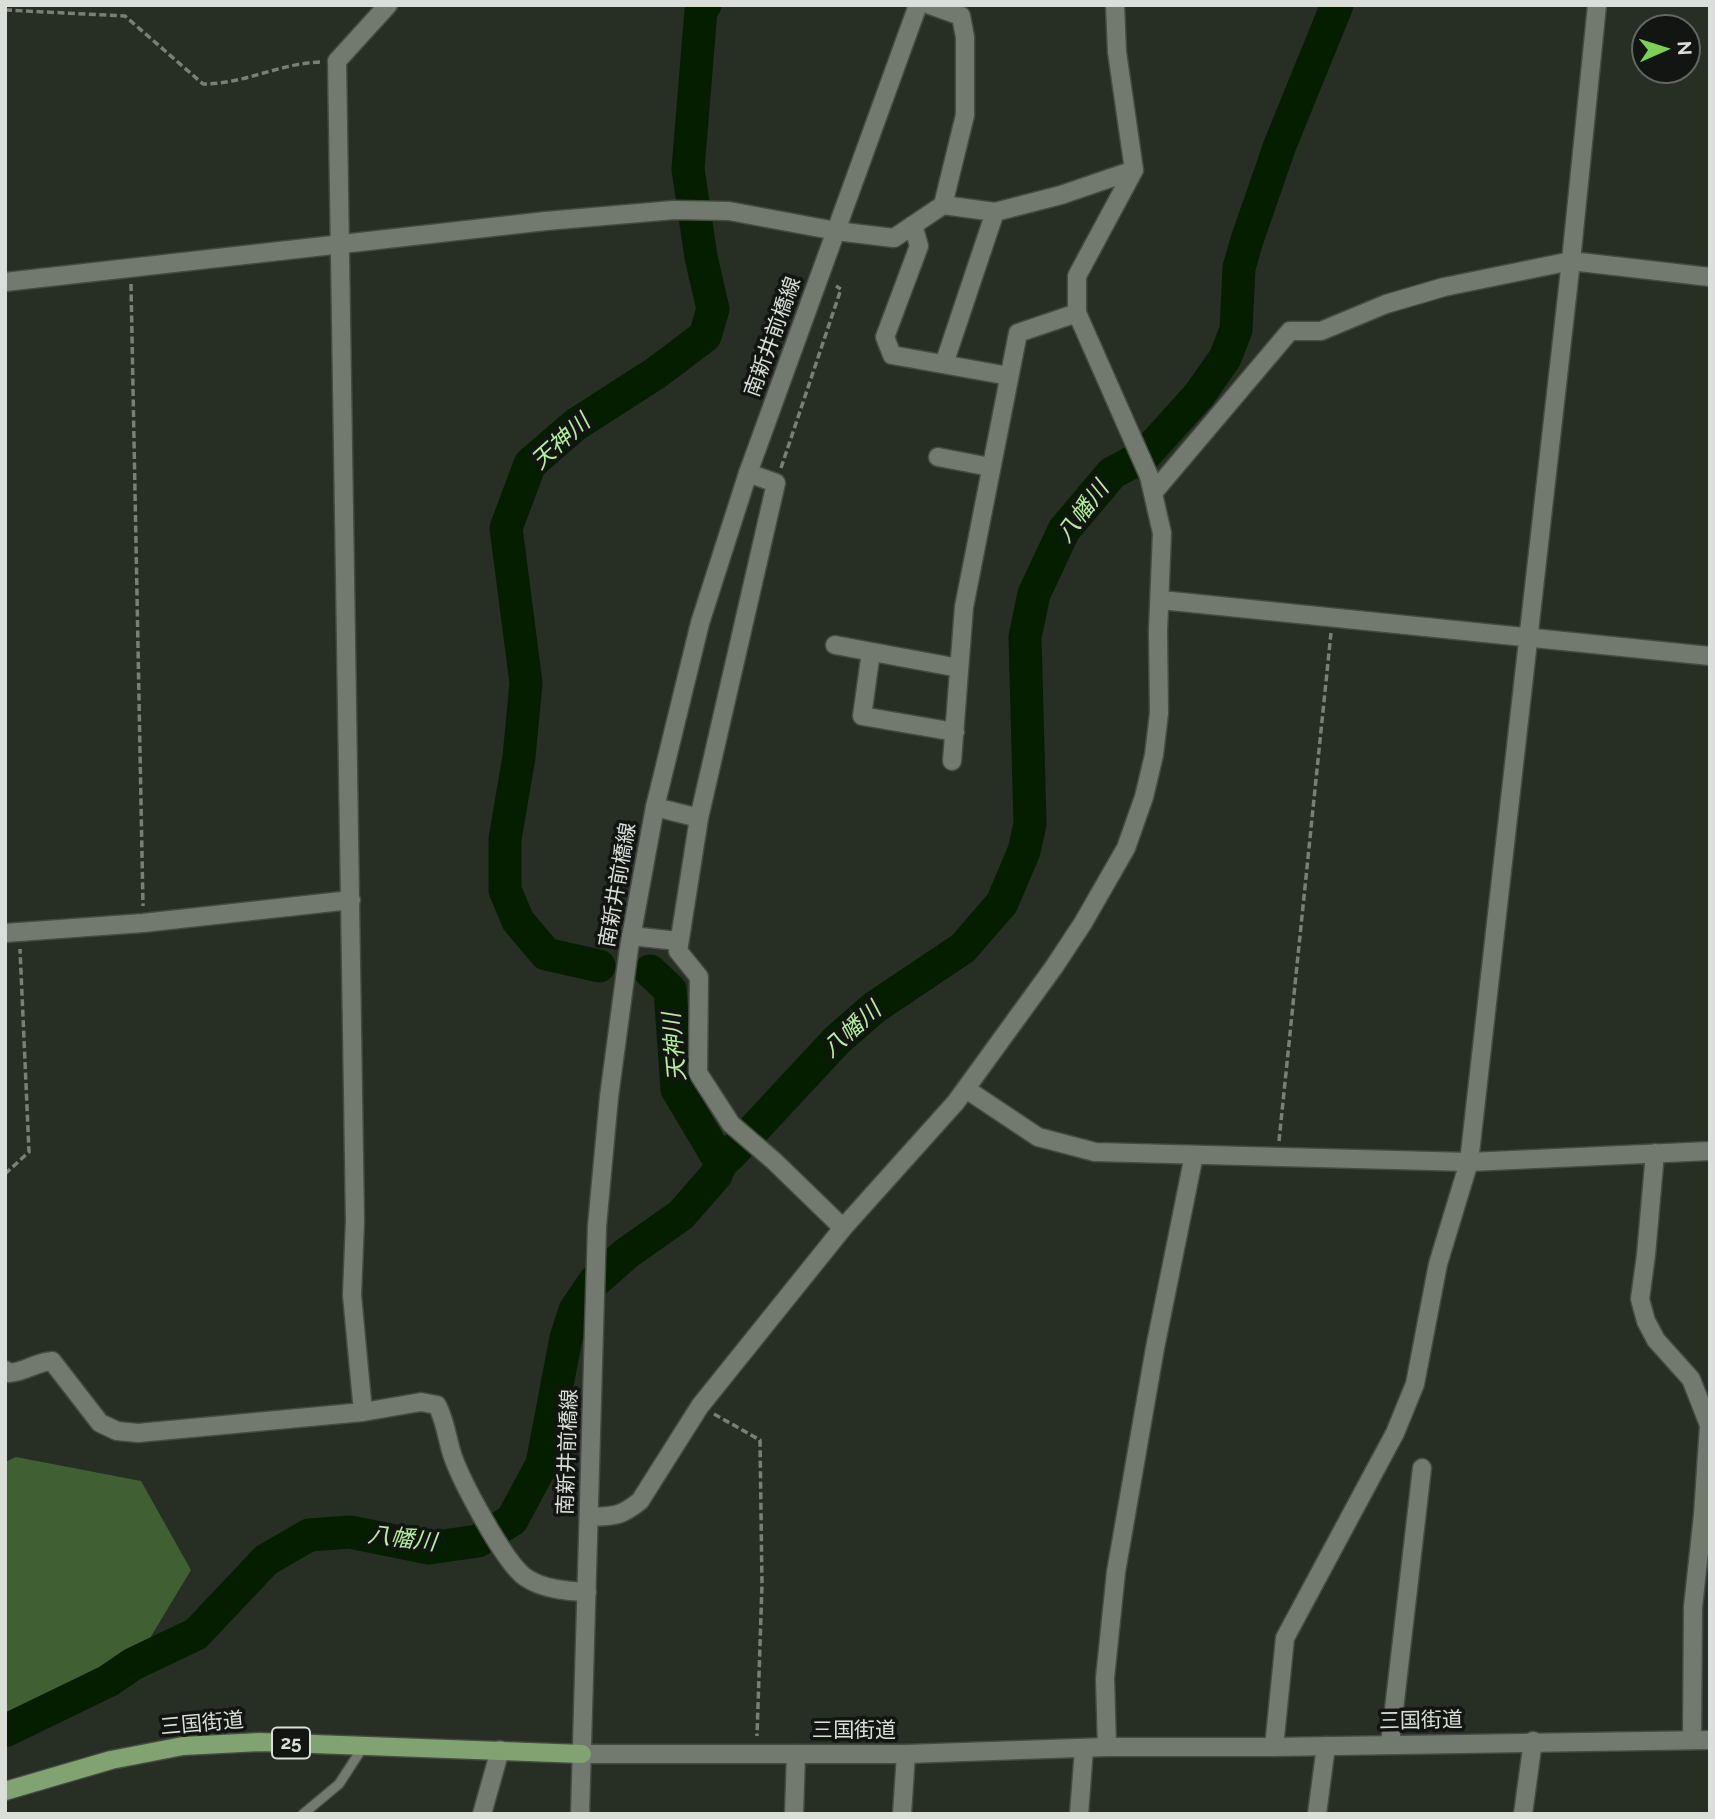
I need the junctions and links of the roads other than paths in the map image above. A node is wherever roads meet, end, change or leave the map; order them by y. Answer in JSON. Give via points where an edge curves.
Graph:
{"nodes":[{"id":1,"x":388,"y":5,"type":"edge"},
{"id":2,"x":918,"y":5,"type":"edge"},
{"id":3,"x":930,"y":5,"type":"edge"},
{"id":4,"x":1115,"y":5,"type":"edge"},
{"id":5,"x":1597,"y":5,"type":"edge"},
{"id":6,"x":1134,"y":170,"type":"junction"},
{"id":7,"x":943,"y":205,"type":"junction"},
{"id":8,"x":995,"y":212,"type":"junction"},
{"id":9,"x":912,"y":225,"type":"junction"},
{"id":10,"x":836,"y":230,"type":"junction"},
{"id":11,"x":341,"y":246,"type":"junction"},
{"id":12,"x":1571,"y":261,"type":"junction"},
{"id":13,"x":1710,"y":276,"type":"edge"},
{"id":14,"x":5,"y":282,"type":"edge"},
{"id":15,"x":1077,"y":313,"type":"junction"},
{"id":16,"x":944,"y":364,"type":"junction"},
{"id":17,"x":1009,"y":376,"type":"junction"},
{"id":18,"x":938,"y":457,"type":"dead end"},
{"id":19,"x":990,"y":467,"type":"junction"},
{"id":20,"x":748,"y":473,"type":"junction"},
{"id":21,"x":1151,"y":484,"type":"junction"},
{"id":22,"x":1161,"y":600,"type":"junction"},
{"id":23,"x":1530,"y":638,"type":"junction"},
{"id":24,"x":835,"y":645,"type":"dead end"},
{"id":25,"x":872,"y":652,"type":"junction"},
{"id":26,"x":1710,"y":656,"type":"edge"},
{"id":27,"x":959,"y":668,"type":"junction"},
{"id":28,"x":954,"y":732,"type":"junction"},
{"id":29,"x":952,"y":761,"type":"dead end"},
{"id":30,"x":655,"y":807,"type":"junction"},
{"id":31,"x":699,"y":818,"type":"junction"},
{"id":32,"x":351,"y":900,"type":"junction"},
{"id":33,"x":12,"y":933,"type":"edge"},
{"id":34,"x":631,"y":936,"type":"junction"},
{"id":35,"x":678,"y":941,"type":"junction"},
{"id":36,"x":966,"y":1089,"type":"junction"},
{"id":37,"x":1710,"y":1151,"type":"edge"},
{"id":38,"x":1655,"y":1153,"type":"junction"},
{"id":39,"x":1194,"y":1155,"type":"junction"},
{"id":40,"x":1469,"y":1162,"type":"junction"},
{"id":41,"x":843,"y":1228,"type":"junction"},
{"id":42,"x":5,"y":1370,"type":"edge"},
{"id":43,"x":363,"y":1412,"type":"junction"},
{"id":44,"x":1422,"y":1468,"type":"dead end"},
{"id":45,"x":589,"y":1517,"type":"junction"},
{"id":46,"x":587,"y":1592,"type":"junction"},
{"id":47,"x":1701,"y":1739,"type":"edge"},
{"id":48,"x":1533,"y":1741,"type":"junction"},
{"id":49,"x":1390,"y":1744,"type":"junction"},
{"id":50,"x":364,"y":1745,"type":"junction"},
{"id":51,"x":1326,"y":1746,"type":"junction"},
{"id":52,"x":1107,"y":1747,"type":"junction"},
{"id":53,"x":1274,"y":1747,"type":"junction"},
{"id":54,"x":1084,"y":1749,"type":"junction"},
{"id":55,"x":500,"y":1750,"type":"junction"},
{"id":56,"x":582,"y":1754,"type":"junction"},
{"id":57,"x":796,"y":1754,"type":"junction"},
{"id":58,"x":906,"y":1754,"type":"junction"},
{"id":59,"x":5,"y":1791,"type":"edge"},
{"id":60,"x":303,"y":1814,"type":"edge"},
{"id":61,"x":482,"y":1814,"type":"edge"},
{"id":62,"x":580,"y":1814,"type":"edge"},
{"id":63,"x":794,"y":1814,"type":"edge"},
{"id":64,"x":902,"y":1814,"type":"edge"},
{"id":65,"x":1079,"y":1814,"type":"edge"},
{"id":66,"x":1317,"y":1814,"type":"edge"},
{"id":67,"x":1523,"y":1814,"type":"edge"}],
"edges":[{"from":1,"to":11,"type":"street","via":[[337,61]]},
{"from":2,"to":10,"type":"street","name":"南新井前橋線"},
{"from":3,"to":7,"type":"street","via":[[961,16],[965,37],[965,115]]},
{"from":4,"to":6,"type":"street"},
{"from":5,"to":12,"type":"street"},
{"from":6,"to":8,"type":"street"},
{"from":6,"to":15,"type":"street","via":[[1077,276]]},
{"from":7,"to":8,"type":"street"},
{"from":7,"to":9,"type":"street"},
{"from":8,"to":16,"type":"street"},
{"from":9,"to":10,"type":"street","via":[[894,238]]},
{"from":9,"to":16,"type":"street","via":[[919,246],[885,337],[892,355]]},
{"from":10,"to":11,"type":"street","via":[[729,211],[674,211]]},
{"from":10,"to":20,"type":"street","name":"南新井前橋線"},
{"from":11,"to":14,"type":"street"},
{"from":11,"to":32,"type":"street"},
{"from":12,"to":13,"type":"street"},
{"from":12,"to":21,"type":"street","via":[[1444,287],[1321,331],[1290,331]]},
{"from":12,"to":23,"type":"street"},
{"from":15,"to":17,"type":"street","via":[[1018,333]]},
{"from":15,"to":21,"type":"street"},
{"from":16,"to":17,"type":"street"},
{"from":17,"to":19,"type":"street"},
{"from":18,"to":19,"type":"street"},
{"from":19,"to":27,"type":"street","via":[[964,607]]},
{"from":20,"to":30,"type":"street","name":"南新井前橋線","via":[[701,623]]},
{"from":20,"to":31,"type":"street","via":[[776,483]]},
{"from":21,"to":22,"type":"street","via":[[1162,533]]},
{"from":22,"to":23,"type":"street"},
{"from":22,"to":36,"type":"street","via":[[1154,755],[1126,848],[1068,945]]},
{"from":23,"to":26,"type":"street"},
{"from":23,"to":40,"type":"street"},
{"from":24,"to":25,"type":"street"},
{"from":25,"to":27,"type":"street"},
{"from":25,"to":28,"type":"street","via":[[862,716]]},
{"from":27,"to":28,"type":"street"},
{"from":28,"to":29,"type":"street"},
{"from":30,"to":31,"type":"street"},
{"from":30,"to":34,"type":"street","name":"南新井前橋線"},
{"from":31,"to":35,"type":"street"},
{"from":32,"to":33,"type":"street"},
{"from":32,"to":43,"type":"street","via":[[352,1295]]},
{"from":34,"to":35,"type":"street"},
{"from":34,"to":45,"type":"street","name":"南新井前橋線","via":[[597,1226]]},
{"from":35,"to":41,"type":"street","via":[[678,951],[699,977],[698,1073],[731,1124]]},
{"from":36,"to":39,"type":"street","via":[[1038,1137],[1095,1152]]},
{"from":36,"to":41,"type":"street"},
{"from":37,"to":38,"type":"street"},
{"from":38,"to":40,"type":"street"},
{"from":38,"to":47,"type":"street","via":[[1640,1298],[1656,1340],[1691,1379],[1709,1425],[1693,1607]]},
{"from":39,"to":40,"type":"street"},
{"from":39,"to":52,"type":"street","via":[[1116,1572],[1105,1678]]},
{"from":40,"to":53,"type":"street","via":[[1438,1264],[1415,1384],[1395,1433],[1285,1638]]},
{"from":41,"to":45,"type":"street","via":[[700,1406],[640,1501],[626,1513]]},
{"from":42,"to":43,"type":"street","via":[[19,1373],[52,1361],[100,1423],[117,1431],[138,1433]]},
{"from":43,"to":46,"type":"street","via":[[421,1402],[437,1405],[460,1475],[524,1577],[556,1590]]},
{"from":44,"to":49,"type":"street"},
{"from":45,"to":46,"type":"street","name":"南新井前橋線"},
{"from":46,"to":56,"type":"street","name":"南新井前橋線"},
{"from":47,"to":48,"type":"street","name":"三国街道"},
{"from":48,"to":49,"type":"street","name":"三国街道"},
{"from":48,"to":67,"type":"street"},
{"from":49,"to":51,"type":"street","name":"三国街道"},
{"from":50,"to":55,"type":"main road","name":"三国街道","number":"25"},
{"from":50,"to":59,"type":"main road","name":"三国街道","number":"25","via":[[260,1742],[183,1746],[111,1760]]},
{"from":50,"to":60,"type":"lane","via":[[339,1784]]},
{"from":51,"to":53,"type":"street","name":"三国街道"},
{"from":51,"to":66,"type":"street"},
{"from":52,"to":53,"type":"street","name":"三国街道"},
{"from":52,"to":54,"type":"street","name":"三国街道"},
{"from":54,"to":58,"type":"street","name":"三国街道"},
{"from":54,"to":65,"type":"street"},
{"from":55,"to":56,"type":"main road","name":"三国街道","number":"25"},
{"from":55,"to":61,"type":"street"},
{"from":56,"to":57,"type":"street","name":"三国街道"},
{"from":56,"to":62,"type":"street","name":"南新井前橋線"},
{"from":57,"to":58,"type":"street","name":"三国街道"},
{"from":57,"to":63,"type":"street"},
{"from":58,"to":64,"type":"street"}]}
